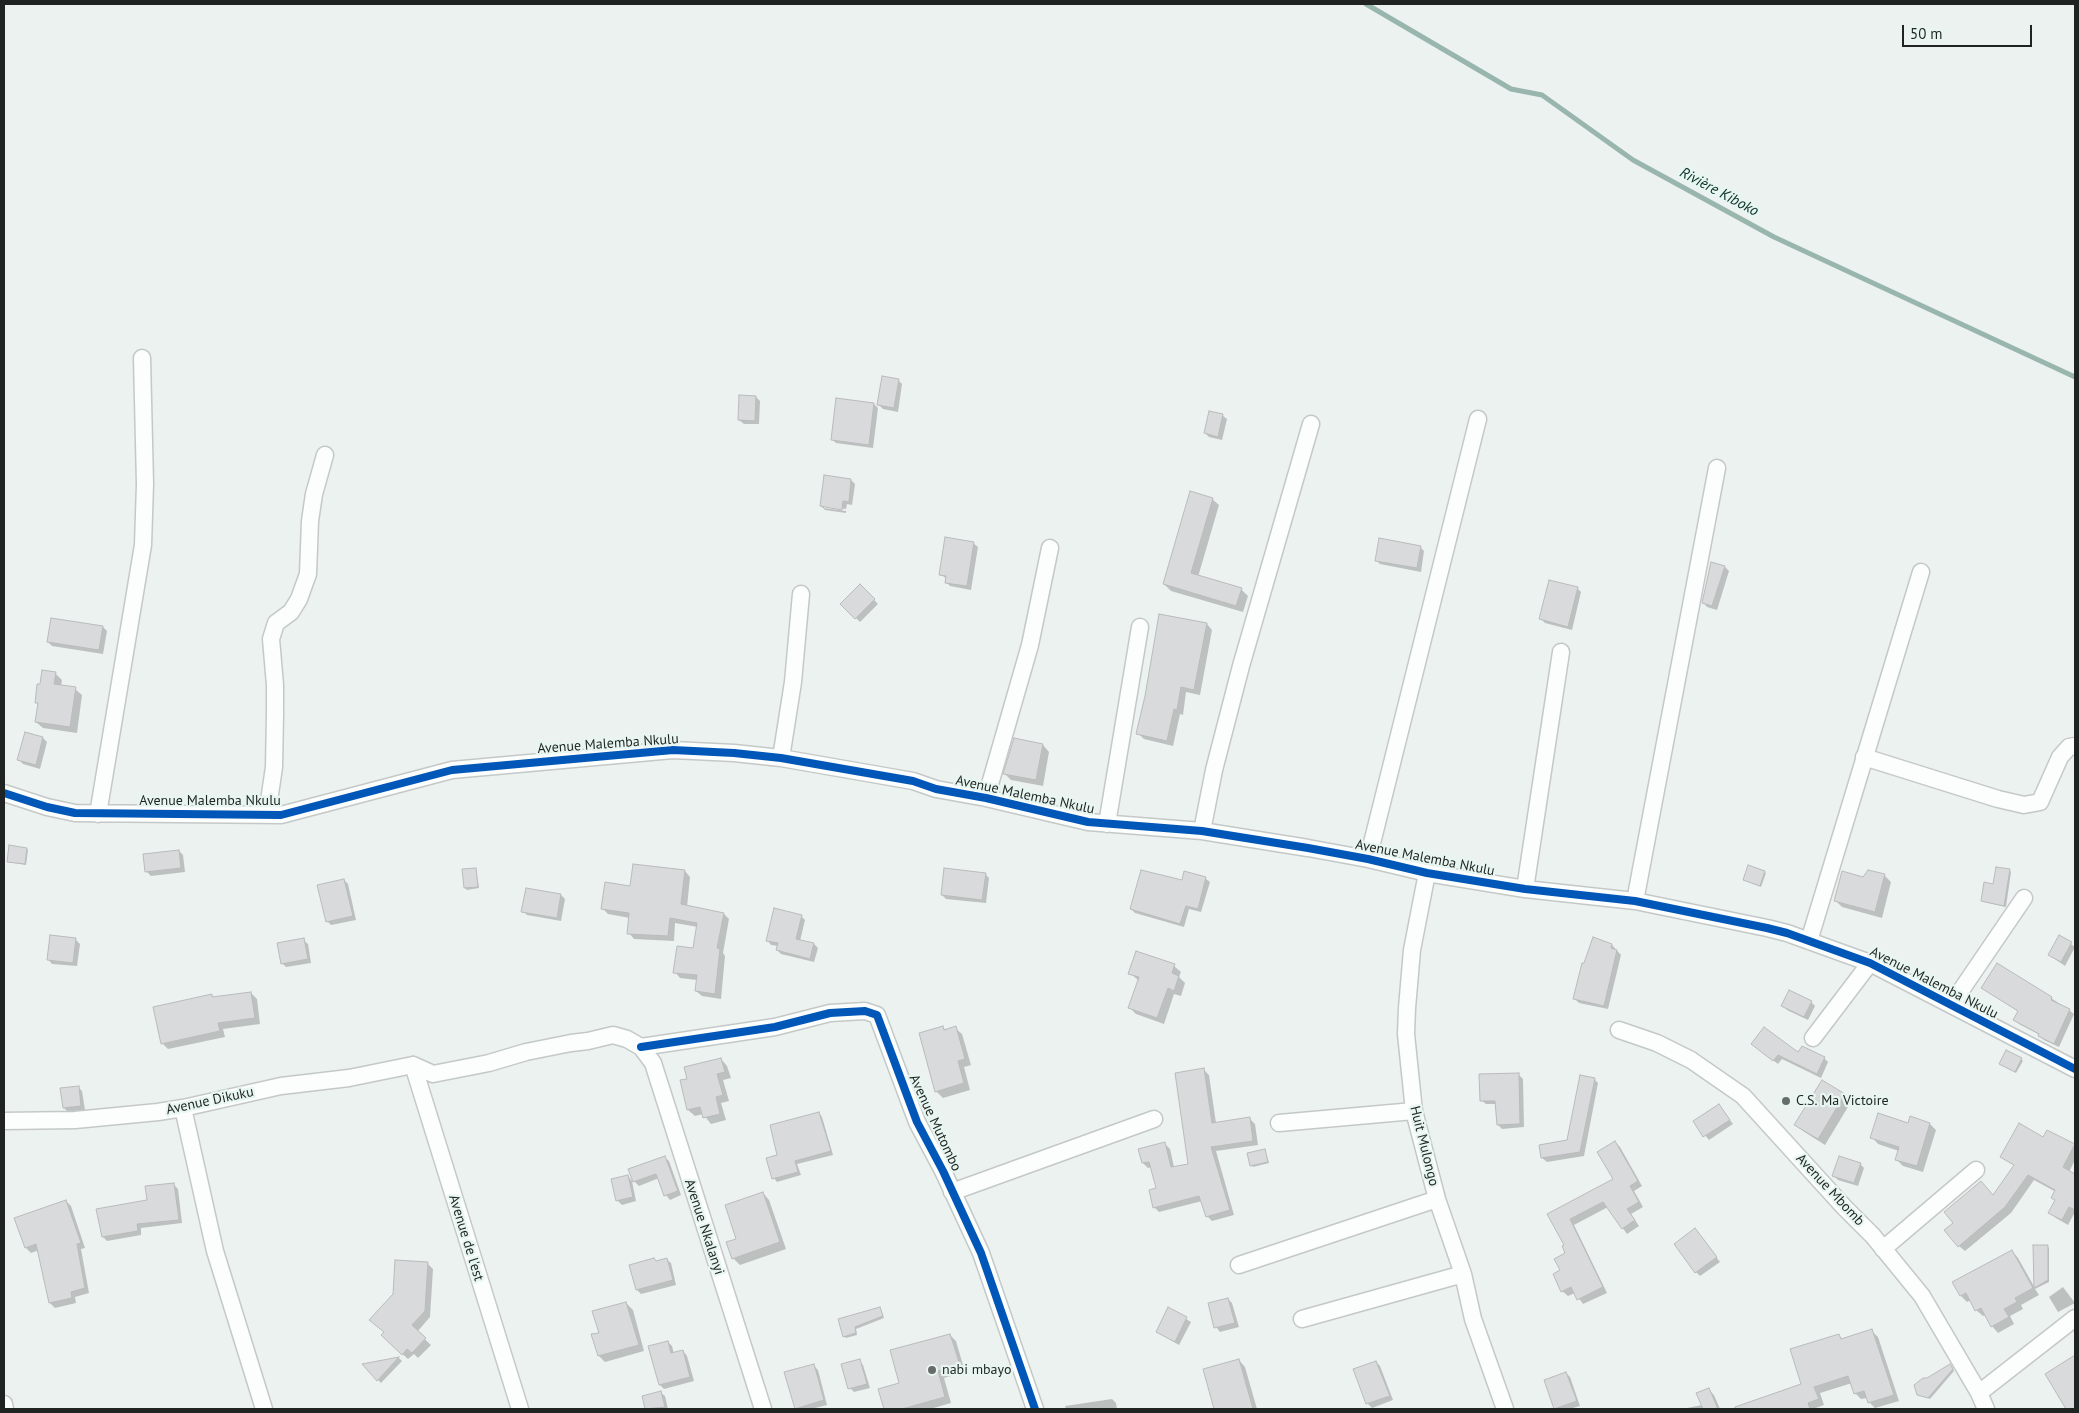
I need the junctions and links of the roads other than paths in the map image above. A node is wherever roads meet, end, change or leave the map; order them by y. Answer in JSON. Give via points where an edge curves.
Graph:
{"nodes":[{"id":1,"x":142,"y":358,"type":"dead end"},
{"id":2,"x":1478,"y":419,"type":"dead end"},
{"id":3,"x":1311,"y":424,"type":"dead end"},
{"id":4,"x":326,"y":455,"type":"dead end"},
{"id":5,"x":1717,"y":468,"type":"dead end"},
{"id":6,"x":1050,"y":548,"type":"dead end"},
{"id":7,"x":1921,"y":572,"type":"dead end"},
{"id":8,"x":801,"y":594,"type":"dead end"},
{"id":9,"x":1140,"y":627,"type":"dead end"},
{"id":10,"x":1561,"y":652,"type":"dead end"},
{"id":11,"x":2075,"y":746,"type":"edge"},
{"id":12,"x":1864,"y":757,"type":"junction"},
{"id":13,"x":781,"y":758,"type":"junction"},
{"id":14,"x":4,"y":793,"type":"edge"},
{"id":15,"x":986,"y":798,"type":"junction"},
{"id":16,"x":98,"y":814,"type":"junction"},
{"id":17,"x":266,"y":815,"type":"junction"},
{"id":18,"x":1108,"y":824,"type":"junction"},
{"id":19,"x":1202,"y":831,"type":"junction"},
{"id":20,"x":1368,"y":859,"type":"junction"},
{"id":21,"x":1427,"y":873,"type":"junction"},
{"id":22,"x":1526,"y":889,"type":"junction"},
{"id":23,"x":2024,"y":898,"type":"dead end"},
{"id":24,"x":1635,"y":901,"type":"junction"},
{"id":25,"x":1808,"y":941,"type":"junction"},
{"id":26,"x":1870,"y":963,"type":"junction"},
{"id":27,"x":1952,"y":1005,"type":"junction"},
{"id":28,"x":1619,"y":1030,"type":"dead end"},
{"id":29,"x":1813,"y":1038,"type":"dead end"},
{"id":30,"x":641,"y":1047,"type":"junction"},
{"id":31,"x":413,"y":1065,"type":"junction"},
{"id":32,"x":2075,"y":1069,"type":"edge"},
{"id":33,"x":183,"y":1108,"type":"junction"},
{"id":34,"x":1414,"y":1111,"type":"junction"},
{"id":35,"x":1154,"y":1119,"type":"dead end"},
{"id":36,"x":4,"y":1120,"type":"edge"},
{"id":37,"x":1279,"y":1123,"type":"dead end"},
{"id":38,"x":1976,"y":1170,"type":"dead end"},
{"id":39,"x":952,"y":1192,"type":"junction"},
{"id":40,"x":1437,"y":1199,"type":"junction"},
{"id":41,"x":1882,"y":1249,"type":"junction"},
{"id":42,"x":1239,"y":1266,"type":"dead end"},
{"id":43,"x":1462,"y":1274,"type":"junction"},
{"id":44,"x":2075,"y":1318,"type":"edge"},
{"id":45,"x":1302,"y":1319,"type":"dead end"},
{"id":46,"x":4,"y":1404,"type":"edge"},
{"id":47,"x":1980,"y":1404,"type":"edge"},
{"id":48,"x":5,"y":1409,"type":"edge"},
{"id":49,"x":264,"y":1409,"type":"edge"},
{"id":50,"x":520,"y":1409,"type":"edge"},
{"id":51,"x":763,"y":1409,"type":"edge"},
{"id":52,"x":1034,"y":1409,"type":"edge"},
{"id":53,"x":1505,"y":1409,"type":"edge"}],
"edges":[{"from":1,"to":16,"type":"street","via":[[143,544]]},
{"from":2,"to":20,"type":"street"},
{"from":3,"to":19,"type":"street","via":[[1239,675]]},
{"from":4,"to":17,"type":"street","via":[[311,512],[308,574],[300,599],[291,612],[276,623],[270,639],[275,685],[274,767]]},
{"from":5,"to":24,"type":"street"},
{"from":6,"to":15,"type":"street","via":[[1030,645]]},
{"from":7,"to":12,"type":"street"},
{"from":8,"to":13,"type":"street","via":[[793,682]]},
{"from":9,"to":18,"type":"street"},
{"from":10,"to":22,"type":"street"},
{"from":11,"to":12,"type":"street","via":[[2069,747],[2060,758],[2040,802],[2024,806]]},
{"from":12,"to":25,"type":"street"},
{"from":13,"to":15,"type":"street","name":"Avenue Malemba Nkulu","via":[[901,778],[936,789]]},
{"from":13,"to":17,"type":"street","name":"Avenue Malemba Nkulu","via":[[734,752],[672,750],[452,770],[288,814]]},
{"from":14,"to":16,"type":"street","name":"Avenue Malemba Nkulu","via":[[64,812]]},
{"from":15,"to":18,"type":"street","name":"Avenue Malemba Nkulu","via":[[1067,818]]},
{"from":16,"to":17,"type":"street","name":"Avenue Malemba Nkulu"},
{"from":18,"to":19,"type":"street","name":"Avenue Malemba Nkulu"},
{"from":19,"to":20,"type":"street","name":"Avenue Malemba Nkulu"},
{"from":20,"to":21,"type":"street","name":"Avenue Malemba Nkulu"},
{"from":21,"to":22,"type":"street","name":"Avenue Malemba Nkulu"},
{"from":21,"to":34,"type":"street","name":"Huit Mulongo","via":[[1412,950],[1407,1008],[1406,1034]]},
{"from":22,"to":24,"type":"street","name":"Avenue Malemba Nkulu"},
{"from":23,"to":27,"type":"street"},
{"from":24,"to":25,"type":"street","name":"Avenue Malemba Nkulu","via":[[1767,928]]},
{"from":25,"to":26,"type":"street","name":"Avenue Malemba Nkulu"},
{"from":26,"to":27,"type":"street","name":"Avenue Malemba Nkulu"},
{"from":26,"to":29,"type":"street"},
{"from":27,"to":32,"type":"street","name":"Avenue Malemba Nkulu"},
{"from":28,"to":41,"type":"street","name":"Avenue Mbomb","via":[[1657,1043],[1691,1060],[1743,1096]]},
{"from":30,"to":31,"type":"street","via":[[613,1034],[433,1074]]},
{"from":30,"to":39,"type":"street","name":"Avenue Mutombo","via":[[776,1027],[830,1013],[873,1012],[880,1018],[906,1096]]},
{"from":30,"to":51,"type":"street","name":"Avenue Nkalanyi","via":[[653,1063]]},
{"from":31,"to":33,"type":"street","name":"Avenue Dikuku","via":[[358,1077],[281,1086]]},
{"from":31,"to":50,"type":"street","name":"Avenue de l'est"},
{"from":33,"to":36,"type":"street","name":"Avenue Dikuku","via":[[105,1118]]},
{"from":33,"to":49,"type":"street","via":[[215,1251]]},
{"from":34,"to":37,"type":"street"},
{"from":34,"to":40,"type":"street","name":"Huit Mulongo"},
{"from":35,"to":39,"type":"street"},
{"from":38,"to":41,"type":"street"},
{"from":39,"to":52,"type":"street","name":"Avenue Mutombo","via":[[981,1253]]},
{"from":40,"to":42,"type":"street"},
{"from":40,"to":43,"type":"street","name":"Huit Mulongo"},
{"from":41,"to":47,"type":"street","name":"Avenue Mbomb","via":[[1922,1296]]},
{"from":43,"to":45,"type":"street"},
{"from":43,"to":53,"type":"street","name":"Huit Mulongo","via":[[1473,1319]]},
{"from":44,"to":47,"type":"street"},
{"from":46,"to":48,"type":"street"}]}
